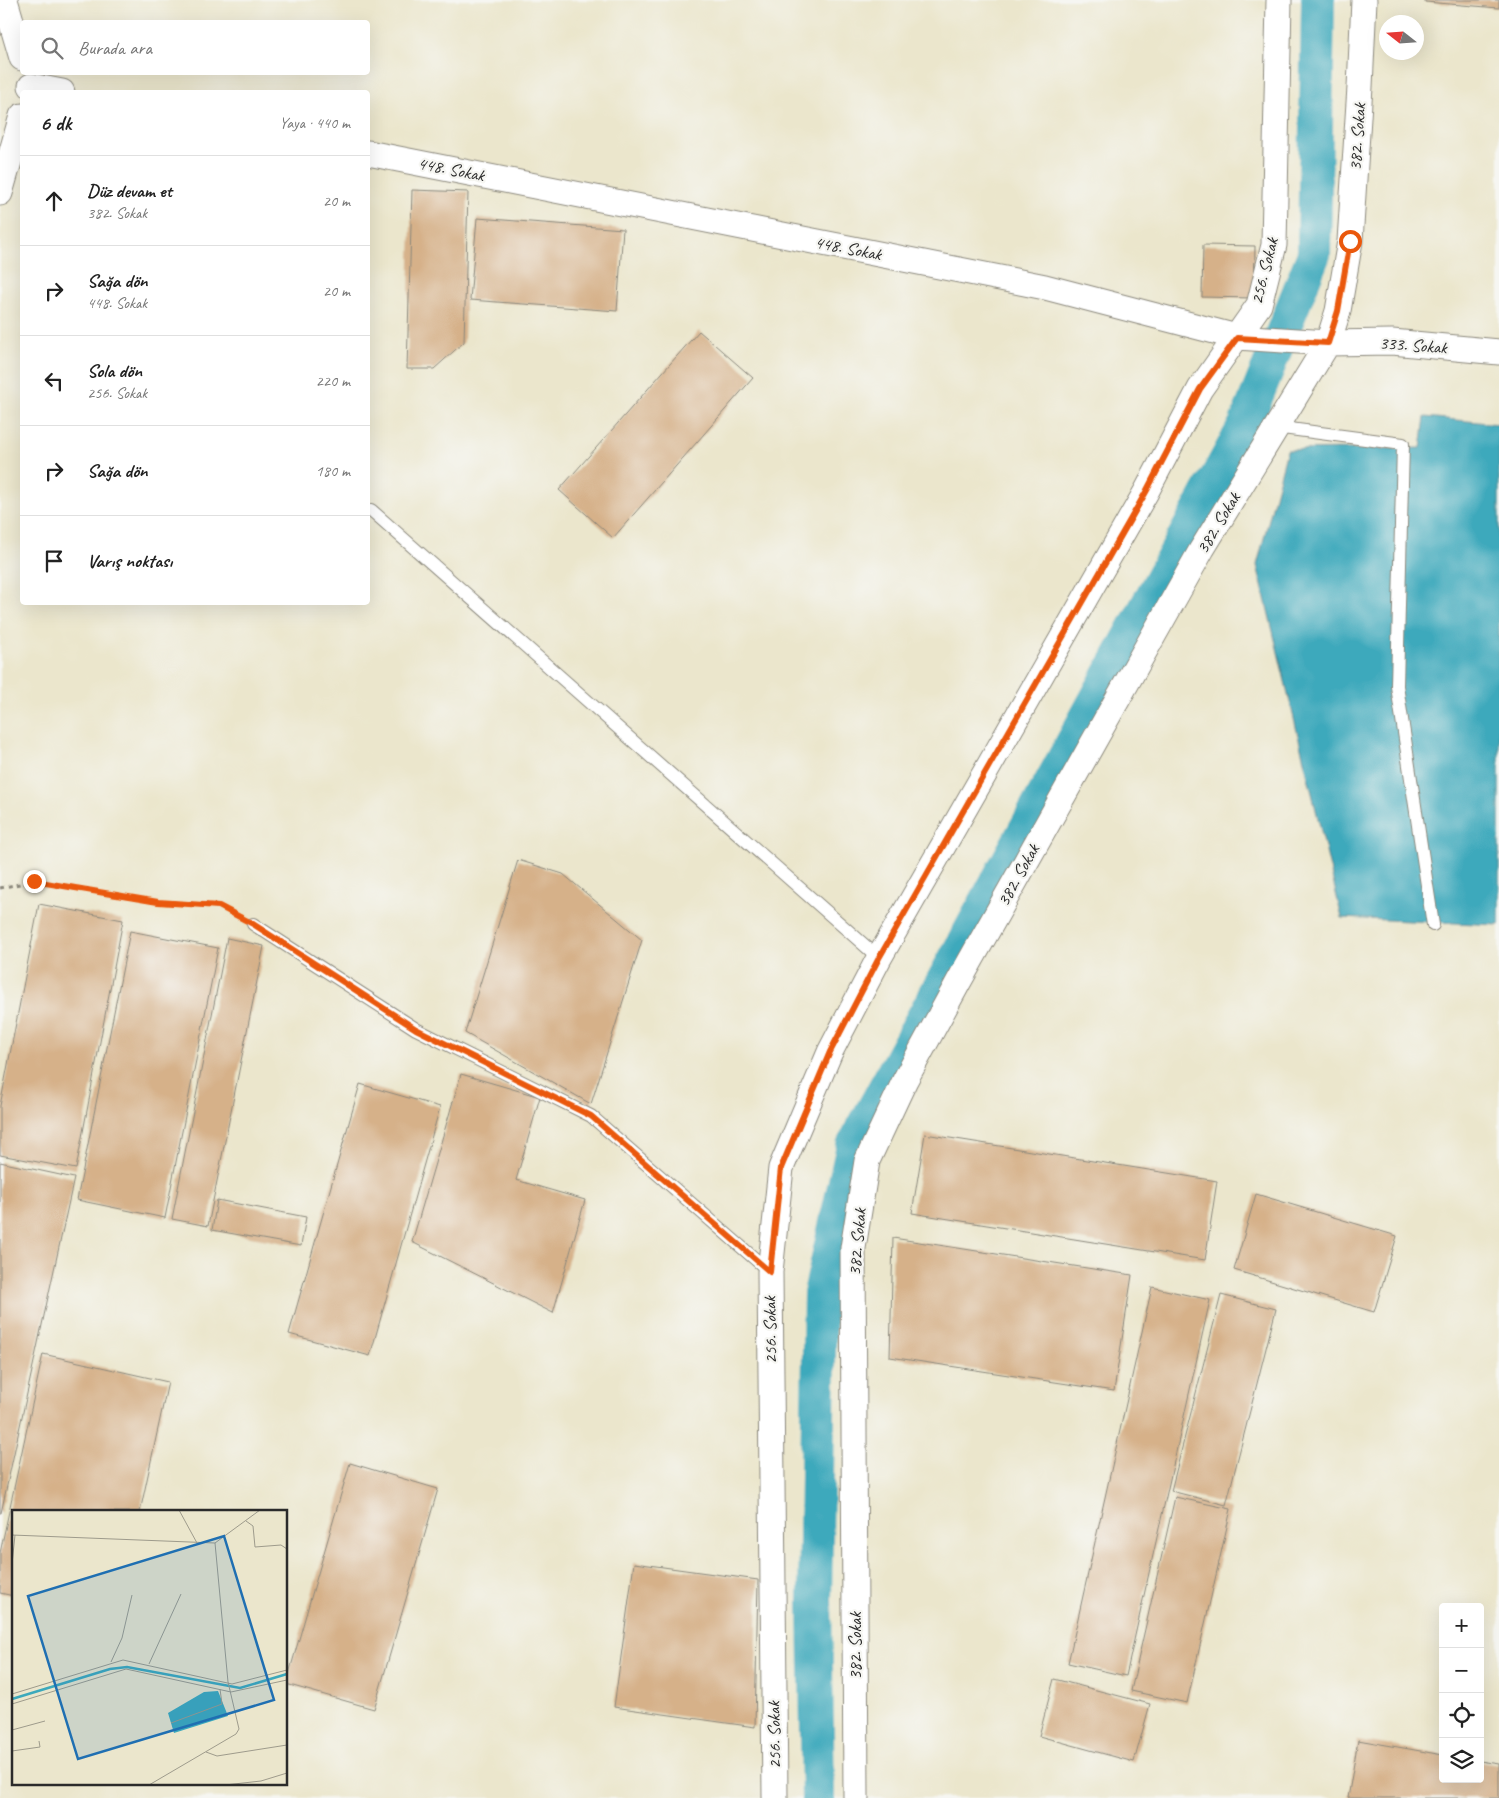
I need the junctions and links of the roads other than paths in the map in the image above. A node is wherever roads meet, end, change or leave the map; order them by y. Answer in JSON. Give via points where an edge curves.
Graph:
{"nodes":[{"id":1,"x":5,"y":0,"type":"edge"},
{"id":2,"x":1279,"y":0,"type":"edge"},
{"id":3,"x":1364,"y":0,"type":"edge"},
{"id":4,"x":20,"y":51,"type":"edge"},
{"id":5,"x":29,"y":84,"type":"edge"},
{"id":6,"x":54,"y":90,"type":"edge"},
{"id":7,"x":20,"y":123,"type":"edge"},
{"id":8,"x":370,"y":153,"type":"edge"},
{"id":9,"x":0,"y":193,"type":"edge"},
{"id":10,"x":1243,"y":337,"type":"junction"},
{"id":11,"x":1318,"y":342,"type":"junction"},
{"id":12,"x":1499,"y":352,"type":"edge"},
{"id":13,"x":1275,"y":428,"type":"junction"},
{"id":14,"x":371,"y":510,"type":"dead end"},
{"id":15,"x":253,"y":924,"type":"road end"},
{"id":16,"x":1433,"y":925,"type":"dead end"},
{"id":17,"x":879,"y":958,"type":"junction"},
{"id":18,"x":770,"y":1272,"type":"junction"},
{"id":19,"x":774,"y":1798,"type":"edge"},
{"id":20,"x":856,"y":1798,"type":"edge"}],
"edges":[{"from":1,"to":4,"type":"street"},
{"from":2,"to":10,"type":"street","name":"256. Sokak","via":[[1274,245],[1259,304]]},
{"from":3,"to":11,"type":"street","name":"382. Sokak","via":[[1350,241],[1338,311]]},
{"from":5,"to":6,"type":"street"},
{"from":7,"to":9,"type":"street"},
{"from":8,"to":10,"type":"street","name":"448. Sokak","via":[[1045,287]]},
{"from":10,"to":11,"type":"street","name":"448. Sokak"},
{"from":10,"to":17,"type":"street","name":"256. Sokak","via":[[1200,389],[1146,492]]},
{"from":11,"to":12,"type":"street","name":"333. Sokak","via":[[1392,342]]},
{"from":11,"to":13,"type":"street","name":"382. Sokak"},
{"from":13,"to":16,"type":"lane","via":[[1403,444],[1397,686]]},
{"from":13,"to":20,"type":"street","name":"382. Sokak","via":[[1202,549],[964,972],[905,1080],[866,1161],[853,1248]]},
{"from":14,"to":17,"type":"lane"},
{"from":15,"to":18,"type":"lane","via":[[416,1029],[591,1116]]},
{"from":17,"to":18,"type":"street","name":"256. Sokak","via":[[830,1052],[781,1168]]},
{"from":18,"to":19,"type":"street","name":"256. Sokak"}]}
